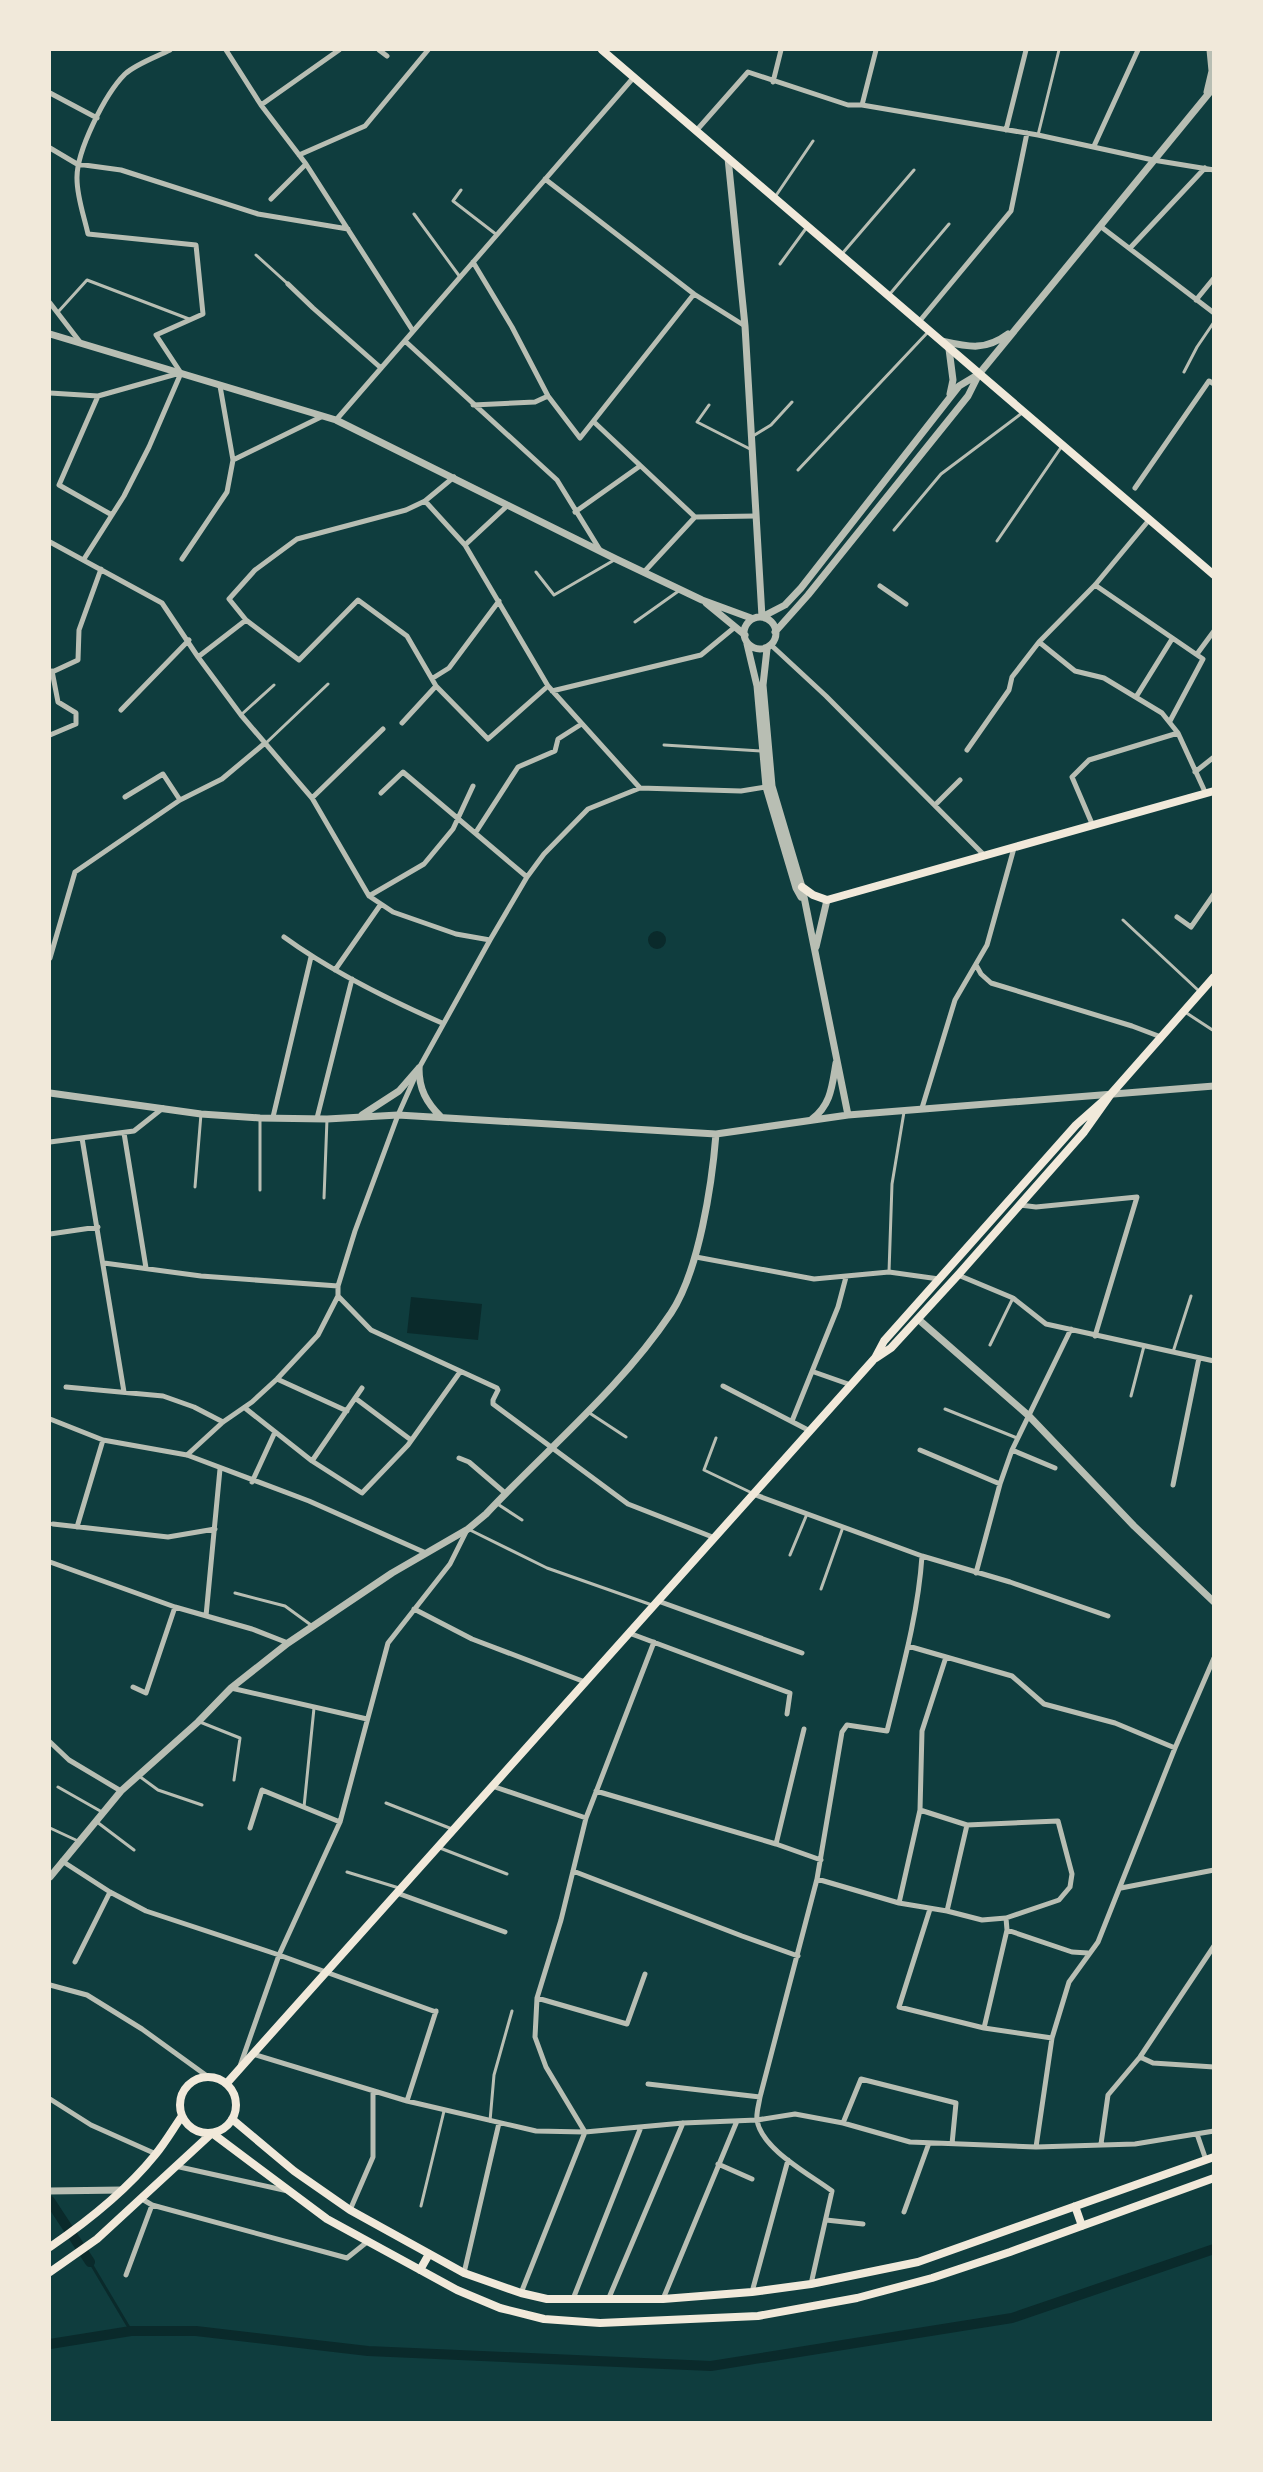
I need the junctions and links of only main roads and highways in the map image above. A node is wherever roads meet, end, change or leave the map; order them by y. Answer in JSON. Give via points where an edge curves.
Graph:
{"nodes":[{"id":1,"x":602,"y":50,"type":"edge"},
{"id":2,"x":1213,"y":573,"type":"edge"},
{"id":3,"x":1211,"y":793,"type":"edge"},
{"id":4,"x":802,"y":887,"type":"road end"},
{"id":5,"x":1214,"y":977,"type":"edge"},
{"id":6,"x":1111,"y":1094,"type":"junction"},
{"id":7,"x":875,"y":1358,"type":"junction"},
{"id":8,"x":227,"y":2083,"type":"junction"},
{"id":9,"x":182,"y":2116,"type":"junction"},
{"id":10,"x":232,"y":2119,"type":"junction"},
{"id":11,"x":212,"y":2133,"type":"junction"},
{"id":12,"x":1210,"y":2158,"type":"edge"},
{"id":13,"x":1214,"y":2178,"type":"edge"},
{"id":14,"x":1075,"y":2206,"type":"junction"},
{"id":15,"x":1082,"y":2226,"type":"junction"},
{"id":16,"x":50,"y":2247,"type":"edge"},
{"id":17,"x":429,"y":2254,"type":"junction"},
{"id":18,"x":420,"y":2270,"type":"junction"},
{"id":19,"x":50,"y":2272,"type":"edge"}],
"edges":[{"from":1,"to":2,"type":"main road"},
{"from":3,"to":4,"type":"main road","via":[[827,900]]},
{"from":5,"to":6,"type":"main road"},
{"from":6,"to":7,"type":"main road","via":[[1076,1125],[884,1341]]},
{"from":6,"to":7,"type":"main road","via":[[1084,1132],[958,1275],[891,1348]]},
{"from":7,"to":8,"type":"main road"},
{"from":8,"to":9,"type":"main road","via":[[207,2076],[194,2080],[180,2100]]},
{"from":8,"to":10,"type":"main road","via":[[236,2100]]},
{"from":9,"to":11,"type":"main road","via":[[194,2129]]},
{"from":9,"to":16,"type":"main road","via":[[156,2154],[122,2190]]},
{"from":10,"to":11,"type":"main road"},
{"from":10,"to":17,"type":"main road","via":[[294,2171],[350,2210]]},
{"from":11,"to":18,"type":"main road","via":[[327,2219]]},
{"from":11,"to":19,"type":"main road","via":[[98,2239]]},
{"from":12,"to":14,"type":"main road"},
{"from":13,"to":15,"type":"main road"},
{"from":14,"to":15,"type":"main road"},
{"from":14,"to":17,"type":"main road","via":[[918,2262],[811,2284],[663,2299],[547,2299],[464,2273]]},
{"from":15,"to":18,"type":"main road","via":[[932,2278],[858,2298],[758,2316],[600,2323],[544,2319],[500,2308]]},
{"from":17,"to":18,"type":"main road"}]}
